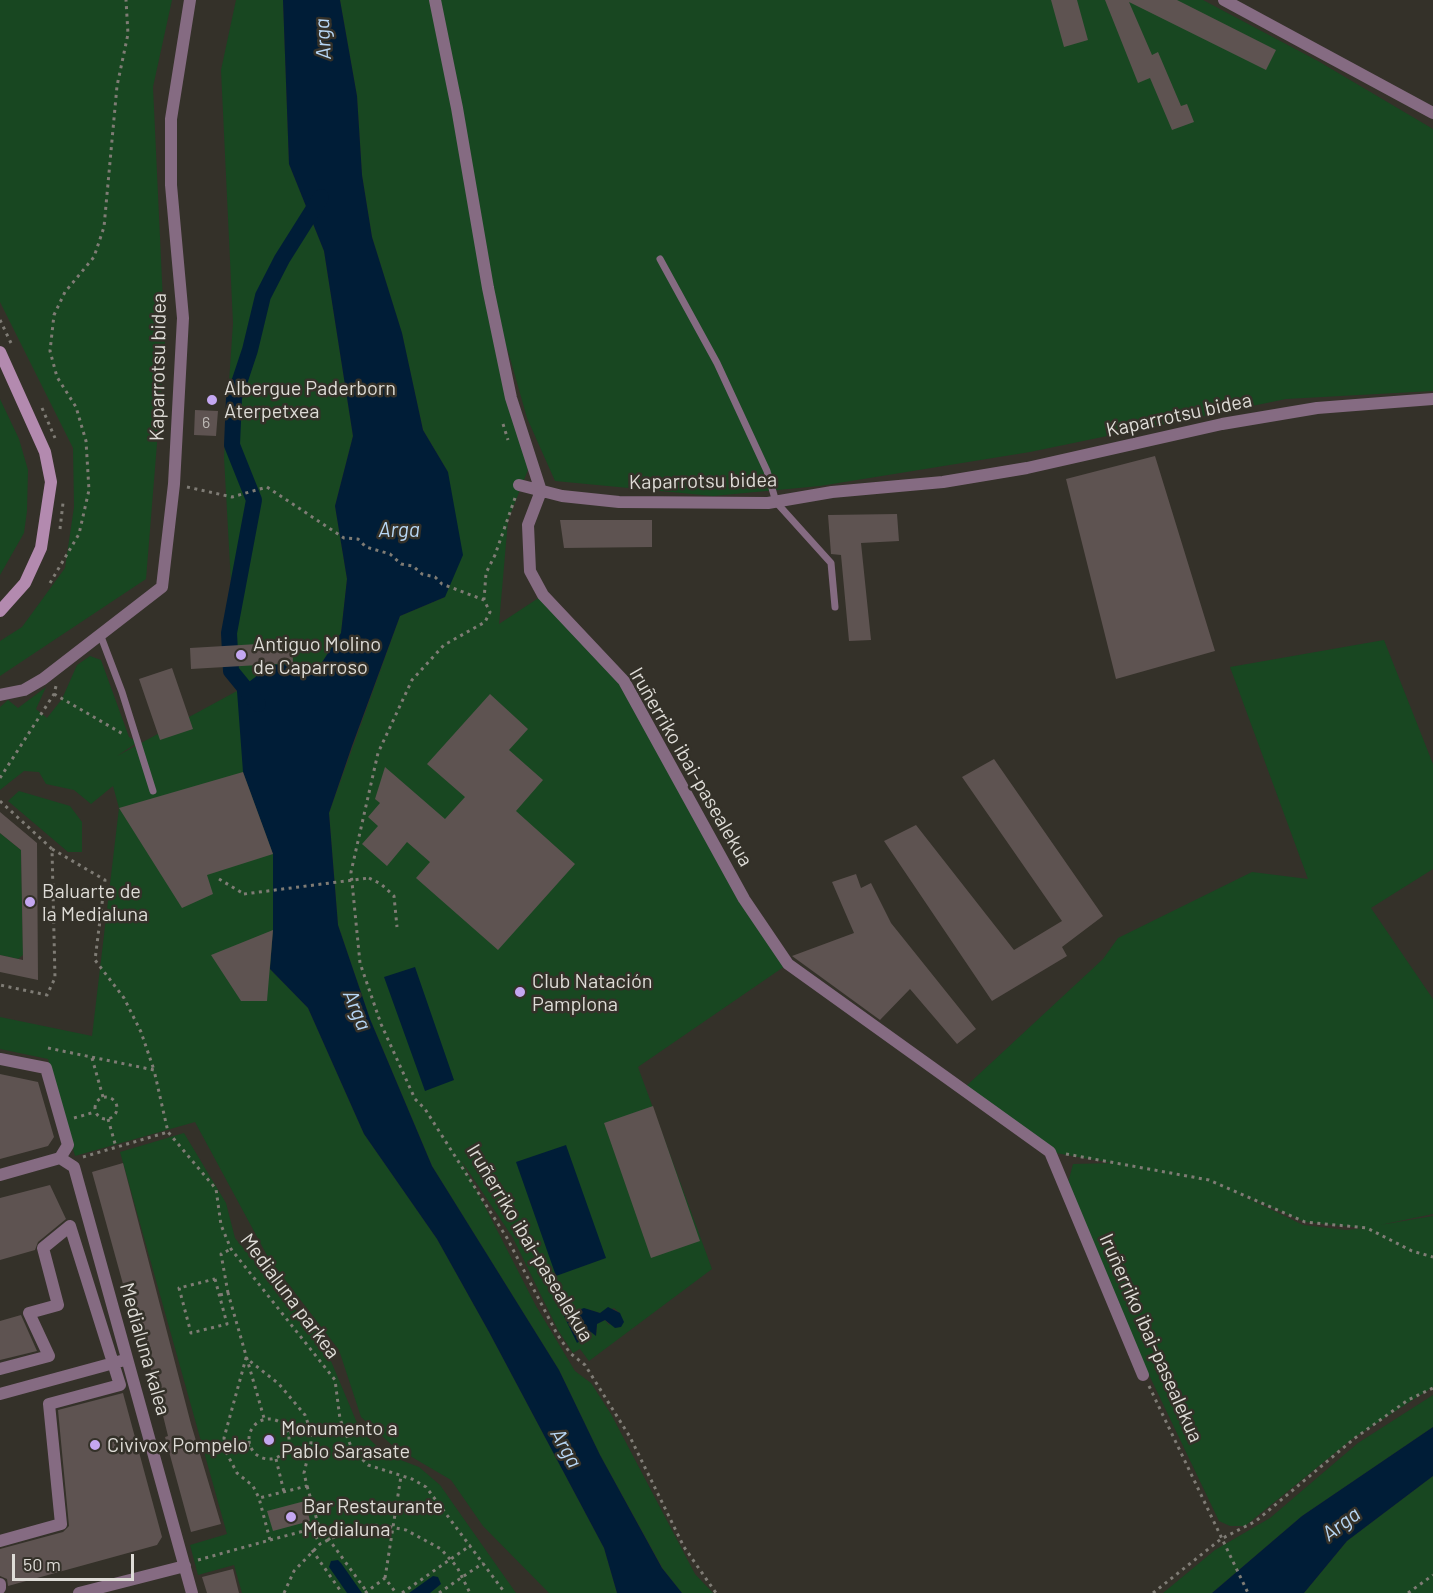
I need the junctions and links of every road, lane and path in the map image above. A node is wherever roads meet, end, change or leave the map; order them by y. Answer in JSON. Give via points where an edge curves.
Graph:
{"nodes":[{"id":1,"x":126,"y":0,"type":"edge"},
{"id":2,"x":190,"y":0,"type":"edge"},
{"id":3,"x":435,"y":0,"type":"edge"},
{"id":4,"x":1224,"y":0,"type":"edge"},
{"id":5,"x":1433,"y":113,"type":"edge"},
{"id":6,"x":660,"y":259,"type":"dead end"},
{"id":7,"x":0,"y":352,"type":"edge"},
{"id":8,"x":1433,"y":399,"type":"edge"},
{"id":9,"x":174,"y":484,"type":"junction"},
{"id":10,"x":519,"y":485,"type":"joint"},
{"id":11,"x":541,"y":491,"type":"junction"},
{"id":12,"x":776,"y":502,"type":"junction"},
{"id":13,"x":50,"y":583,"type":"dead end"},
{"id":14,"x":484,"y":600,"type":"junction"},
{"id":15,"x":835,"y":607,"type":"dead end"},
{"id":16,"x":0,"y":610,"type":"edge"},
{"id":17,"x":100,"y":634,"type":"junction"},
{"id":18,"x":62,"y":664,"type":"junction"},
{"id":19,"x":54,"y":694,"type":"junction"},
{"id":20,"x":0,"y":695,"type":"edge"},
{"id":21,"x":138,"y":742,"type":"junction"},
{"id":22,"x":0,"y":778,"type":"edge"},
{"id":23,"x":153,"y":791,"type":"dead end"},
{"id":24,"x":0,"y":801,"type":"edge"},
{"id":25,"x":52,"y":849,"type":"junction"},
{"id":26,"x":219,"y":879,"type":"dead end"},
{"id":27,"x":397,"y":927,"type":"dead end"},
{"id":28,"x":0,"y":985,"type":"edge"},
{"id":29,"x":48,"y":1048,"type":"dead end"},
{"id":30,"x":92,"y":1058,"type":"junction"},
{"id":31,"x":0,"y":1059,"type":"edge"},
{"id":32,"x":154,"y":1070,"type":"junction"},
{"id":33,"x":103,"y":1097,"type":"junction"},
{"id":34,"x":95,"y":1112,"type":"junction"},
{"id":35,"x":68,"y":1119,"type":"dead end"},
{"id":36,"x":108,"y":1119,"type":"junction"},
{"id":37,"x":168,"y":1132,"type":"junction"},
{"id":38,"x":116,"y":1147,"type":"junction"},
{"id":39,"x":1050,"y":1152,"type":"junction"},
{"id":40,"x":60,"y":1158,"type":"junction"},
{"id":41,"x":79,"y":1158,"type":"dead end"},
{"id":42,"x":0,"y":1174,"type":"edge"},
{"id":43,"x":231,"y":1249,"type":"junction"},
{"id":44,"x":1433,"y":1257,"type":"edge"},
{"id":45,"x":228,"y":1293,"type":"junction"},
{"id":46,"x":220,"y":1295,"type":"junction"},
{"id":47,"x":246,"y":1358,"type":"junction"},
{"id":48,"x":128,"y":1359,"type":"junction"},
{"id":49,"x":114,"y":1363,"type":"junction"},
{"id":50,"x":0,"y":1369,"type":"edge"},
{"id":51,"x":1143,"y":1375,"type":"joint"},
{"id":52,"x":1433,"y":1388,"type":"edge"},
{"id":53,"x":0,"y":1394,"type":"edge"},
{"id":54,"x":264,"y":1418,"type":"junction"},
{"id":55,"x":310,"y":1429,"type":"junction"},
{"id":56,"x":289,"y":1432,"type":"junction"},
{"id":57,"x":250,"y":1445,"type":"junction"},
{"id":58,"x":226,"y":1452,"type":"junction"},
{"id":59,"x":276,"y":1458,"type":"junction"},
{"id":60,"x":401,"y":1476,"type":"junction"},
{"id":61,"x":307,"y":1486,"type":"junction"},
{"id":62,"x":284,"y":1492,"type":"junction"},
{"id":63,"x":260,"y":1498,"type":"junction"},
{"id":64,"x":394,"y":1527,"type":"junction"},
{"id":65,"x":312,"y":1530,"type":"junction"},
{"id":66,"x":328,"y":1538,"type":"junction"},
{"id":67,"x":1221,"y":1539,"type":"junction"},
{"id":68,"x":270,"y":1540,"type":"junction"},
{"id":69,"x":0,"y":1541,"type":"edge"},
{"id":70,"x":320,"y":1544,"type":"junction"},
{"id":71,"x":471,"y":1545,"type":"junction"},
{"id":72,"x":312,"y":1550,"type":"junction"},
{"id":73,"x":451,"y":1559,"type":"junction"},
{"id":74,"x":483,"y":1563,"type":"junction"},
{"id":75,"x":188,"y":1564,"type":"junction"},
{"id":76,"x":463,"y":1575,"type":"junction"},
{"id":77,"x":1433,"y":1575,"type":"edge"},
{"id":78,"x":385,"y":1578,"type":"junction"},
{"id":79,"x":366,"y":1592,"type":"edge"},
{"id":80,"x":79,"y":1593,"type":"edge"},
{"id":81,"x":192,"y":1593,"type":"edge"},
{"id":82,"x":284,"y":1593,"type":"edge"},
{"id":83,"x":342,"y":1593,"type":"edge"},
{"id":84,"x":396,"y":1593,"type":"edge"},
{"id":85,"x":402,"y":1593,"type":"edge"},
{"id":86,"x":439,"y":1593,"type":"edge"},
{"id":87,"x":470,"y":1593,"type":"edge"},
{"id":88,"x":505,"y":1593,"type":"edge"},
{"id":89,"x":716,"y":1593,"type":"edge"},
{"id":90,"x":1153,"y":1593,"type":"edge"},
{"id":91,"x":1248,"y":1593,"type":"edge"},
{"id":92,"x":1408,"y":1593,"type":"edge"}],
"edges":[{"from":1,"to":13,"type":"path","via":[[128,34],[117,86],[104,227],[94,257],[65,292],[54,315],[50,351],[57,377],[76,407],[86,441],[89,490],[79,534]]},
{"from":2,"to":9,"type":"street","name":"Kaparrotsu bidea","via":[[171,119],[171,185],[183,318]]},
{"from":3,"to":11,"type":"street","via":[[511,398]]},
{"from":4,"to":5,"type":"street"},
{"from":6,"to":12,"type":"lane","via":[[717,363],[767,471]]},
{"from":7,"to":16,"type":"main road","via":[[45,452],[51,482],[41,548],[25,583]]},
{"from":8,"to":12,"type":"street","name":"Kaparrotsu bidea","via":[[1317,408],[1222,424],[964,479],[832,492]]},
{"from":9,"to":14,"type":"path","via":[[231,497],[267,487],[344,538],[358,539],[380,554],[390,554],[401,564]]},
{"from":9,"to":17,"type":"street","name":"Kaparrotsu bidea","via":[[162,587]]},
{"from":10,"to":11,"type":"street"},
{"from":10,"to":14,"type":"path","name":"Iruñerriko ibai-pasealekua","via":[[486,573]]},
{"from":11,"to":12,"type":"street","name":"Kaparrotsu bidea","via":[[619,502]]},
{"from":11,"to":39,"type":"street","name":"Iruñerriko ibai-pasealekua","via":[[528,525],[530,571],[543,595],[624,681],[744,899],[788,964]]},
{"from":12,"to":15,"type":"lane","via":[[831,563]]},
{"from":14,"to":89,"type":"path","name":"Iruñerriko ibai-pasealekua","via":[[490,612],[485,621],[444,645],[412,680],[378,753],[351,872],[360,963],[381,1024],[415,1099],[496,1220],[557,1334],[570,1353],[585,1365],[630,1437],[684,1547]]},
{"from":17,"to":18,"type":"street","name":"Kaparrotsu bidea"},
{"from":17,"to":21,"type":"lane"},
{"from":18,"to":19,"type":"path"},
{"from":18,"to":20,"type":"street","name":"Kaparrotsu bidea","via":[[24,690]]},
{"from":19,"to":21,"type":"path"},
{"from":19,"to":22,"type":"path"},
{"from":21,"to":23,"type":"lane"},
{"from":24,"to":25,"type":"path"},
{"from":25,"to":28,"type":"path","via":[[55,978],[47,995]]},
{"from":25,"to":32,"type":"path","name":"Medialuna parkea","via":[[105,880],[95,960],[124,998]]},
{"from":26,"to":27,"type":"path","bridge":true,"via":[[244,894],[369,878],[394,896]]},
{"from":29,"to":30,"type":"path"},
{"from":30,"to":32,"type":"path"},
{"from":30,"to":33,"type":"path"},
{"from":31,"to":40,"type":"street","via":[[46,1068],[68,1146]]},
{"from":32,"to":37,"type":"path","name":"Medialuna parkea"},
{"from":33,"to":34,"type":"path","via":[[95,1103]]},
{"from":33,"to":36,"type":"path","via":[[113,1098],[117,1108]]},
{"from":34,"to":35,"type":"path"},
{"from":34,"to":36,"type":"path"},
{"from":36,"to":38,"type":"path"},
{"from":37,"to":38,"type":"path"},
{"from":37,"to":43,"type":"path","name":"Medialuna parkea","via":[[216,1189],[221,1225]]},
{"from":38,"to":41,"type":"path"},
{"from":39,"to":44,"type":"path","via":[[1209,1180],[1305,1222],[1367,1228]]},
{"from":39,"to":51,"type":"street","name":"Iruñerriko ibai-pasealekua"},
{"from":40,"to":42,"type":"street"},
{"from":40,"to":48,"type":"street","name":"Medialuna kalea","via":[[74,1167]]},
{"from":43,"to":45,"type":"path","via":[[221,1254]]},
{"from":43,"to":60,"type":"path","name":"Medialuna parkea","via":[[335,1380],[340,1419],[352,1449],[368,1465]]},
{"from":45,"to":46,"type":"path"},
{"from":45,"to":47,"type":"path"},
{"from":46,"to":46,"type":"path","via":[[227,1324],[191,1334],[179,1288],[215,1279]]},
{"from":47,"to":54,"type":"path"},
{"from":47,"to":55,"type":"path","via":[[279,1384],[297,1404]]},
{"from":47,"to":58,"type":"path","via":[[226,1422]]},
{"from":48,"to":49,"type":"street"},
{"from":48,"to":75,"type":"street","name":"Medialuna kalea"},
{"from":49,"to":50,"type":"street","via":[[70,1227],[43,1248],[58,1305],[29,1313],[49,1356]]},
{"from":49,"to":53,"type":"street"},
{"from":49,"to":69,"type":"street","via":[[120,1385],[49,1404],[61,1524]]},
{"from":51,"to":67,"type":"path","name":"Iruñerriko ibai-pasealekua"},
{"from":52,"to":67,"type":"path","via":[[1408,1400],[1355,1438],[1256,1521]]},
{"from":54,"to":56,"type":"path","via":[[283,1424]]},
{"from":54,"to":57,"type":"path","via":[[251,1429]]},
{"from":55,"to":56,"type":"path"},
{"from":55,"to":61,"type":"path","via":[[304,1473]]},
{"from":56,"to":59,"type":"path","via":[[289,1445]]},
{"from":57,"to":58,"type":"path"},
{"from":57,"to":59,"type":"path","via":[[260,1457]]},
{"from":58,"to":63,"type":"path","via":[[237,1473]]},
{"from":59,"to":62,"type":"path"},
{"from":60,"to":64,"type":"path"},
{"from":60,"to":71,"type":"path","name":"Medialuna parkea","via":[[426,1487]]},
{"from":61,"to":62,"type":"path"},
{"from":61,"to":65,"type":"path","via":[[319,1527]]},
{"from":62,"to":63,"type":"path"},
{"from":63,"to":68,"type":"path"},
{"from":64,"to":66,"type":"path","via":[[360,1527]]},
{"from":64,"to":73,"type":"path","via":[[419,1535]]},
{"from":64,"to":78,"type":"path"},
{"from":65,"to":68,"type":"path"},
{"from":65,"to":70,"type":"path"},
{"from":66,"to":70,"type":"path"},
{"from":66,"to":79,"type":"path"},
{"from":67,"to":90,"type":"path"},
{"from":67,"to":91,"type":"path","name":"Iruñerriko ibai-pasealekua"},
{"from":68,"to":75,"type":"path"},
{"from":70,"to":72,"type":"path"},
{"from":71,"to":73,"type":"path"},
{"from":71,"to":74,"type":"path","name":"Medialuna parkea"},
{"from":72,"to":82,"type":"path","via":[[294,1571]]},
{"from":72,"to":83,"type":"path"},
{"from":73,"to":76,"type":"path"},
{"from":73,"to":85,"type":"path"},
{"from":74,"to":76,"type":"path"},
{"from":74,"to":88,"type":"path","name":"Medialuna parkea"},
{"from":75,"to":80,"type":"street"},
{"from":75,"to":81,"type":"street","name":"Medialuna kalea"},
{"from":76,"to":86,"type":"path"},
{"from":76,"to":87,"type":"path"},
{"from":77,"to":92,"type":"path"},
{"from":78,"to":79,"type":"path"},
{"from":78,"to":84,"type":"path"}]}
